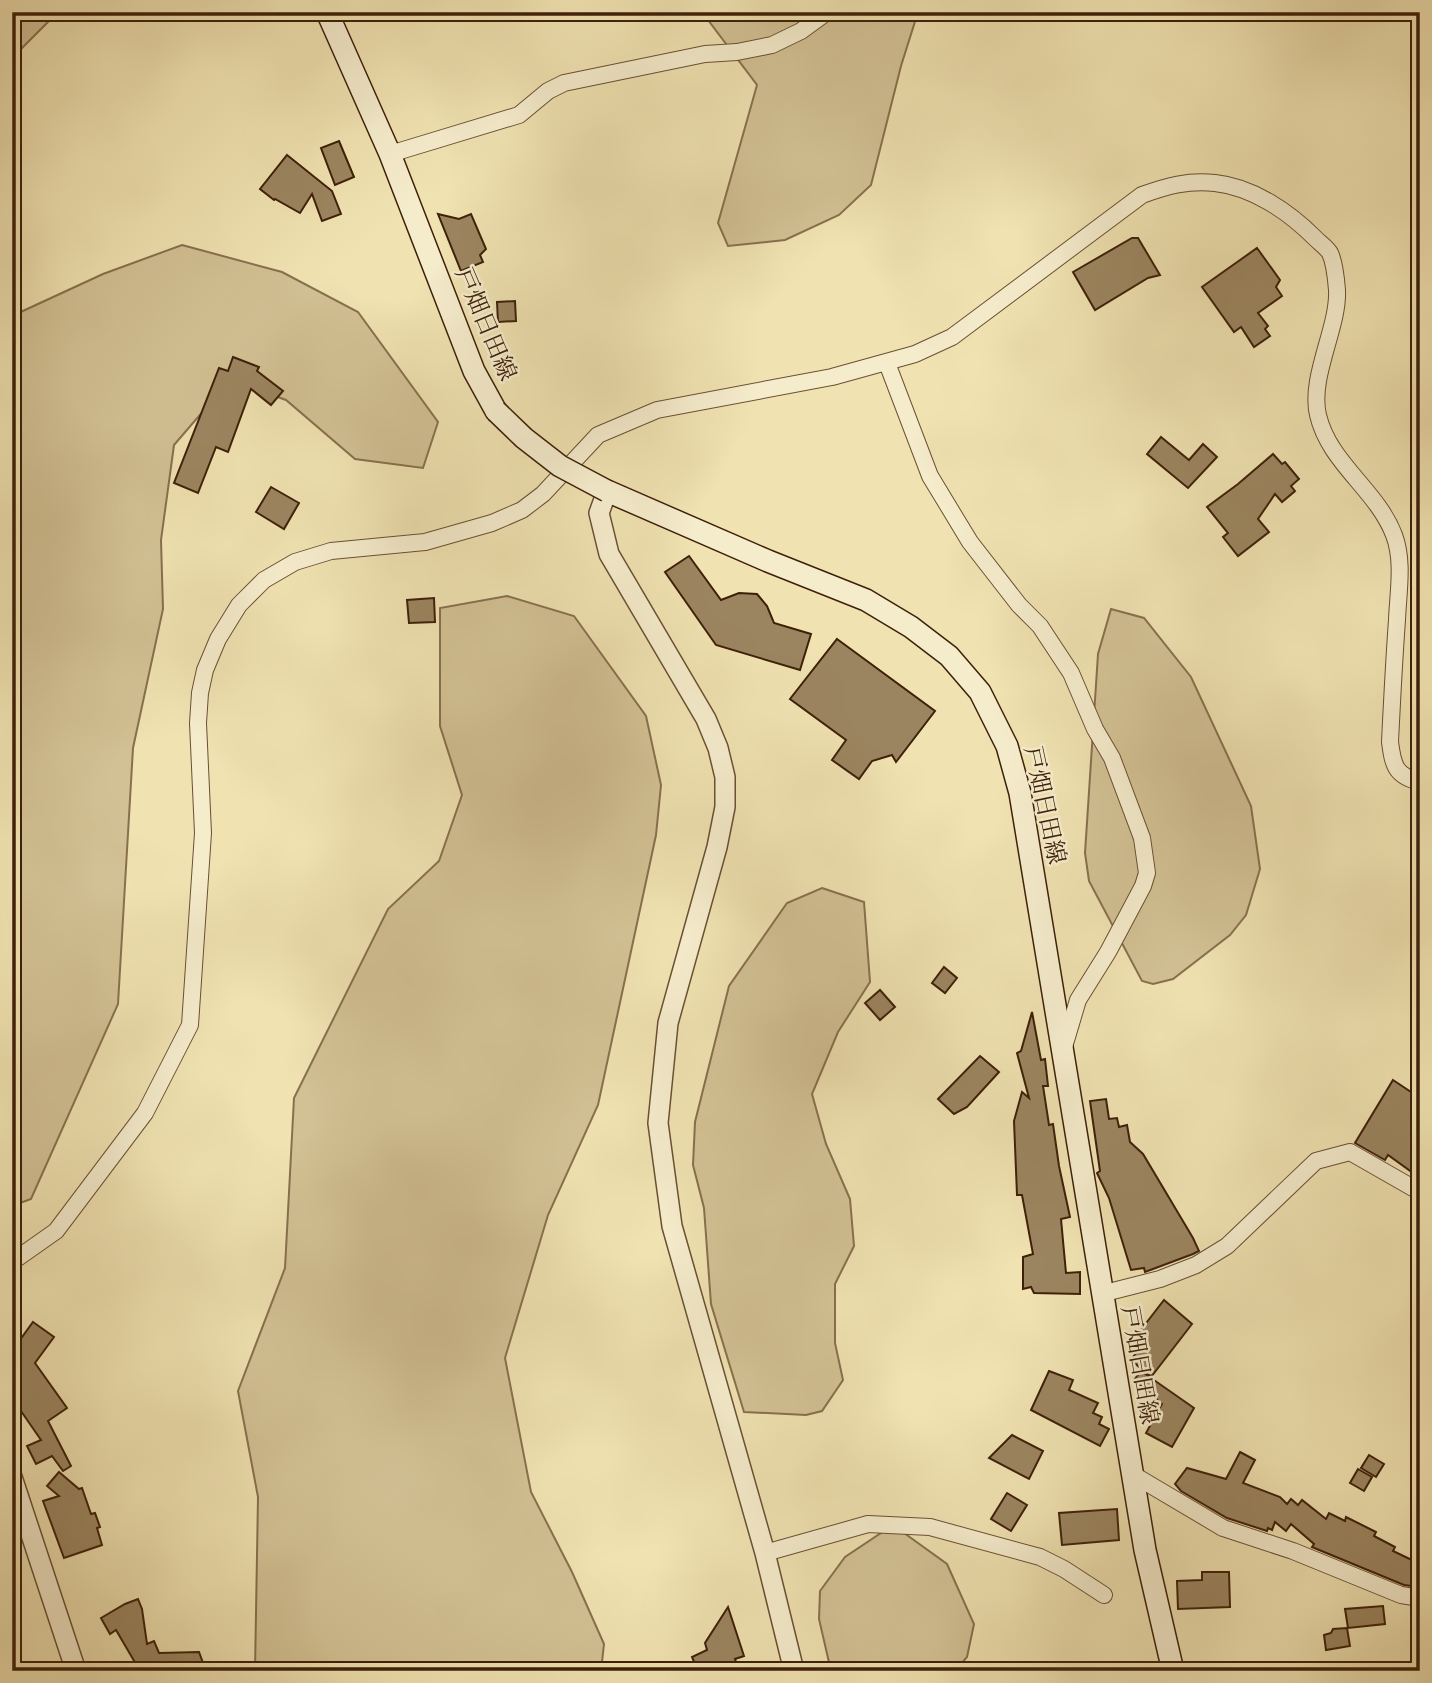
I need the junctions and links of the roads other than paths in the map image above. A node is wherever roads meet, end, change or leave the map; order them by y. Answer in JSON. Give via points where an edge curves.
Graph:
{"nodes":[{"id":1,"x":327,"y":12,"type":"edge"},
{"id":2,"x":827,"y":12,"type":"edge"},
{"id":3,"x":390,"y":154,"type":"junction"},
{"id":4,"x":887,"y":363,"type":"junction"},
{"id":5,"x":607,"y":491,"type":"junction"},
{"id":6,"x":1420,"y":782,"type":"edge"},
{"id":7,"x":1062,"y":1052,"type":"junction"},
{"id":8,"x":1420,"y":1192,"type":"edge"},
{"id":9,"x":12,"y":1262,"type":"edge"},
{"id":10,"x":1101,"y":1294,"type":"junction"},
{"id":11,"x":1132,"y":1474,"type":"junction"},
{"id":12,"x":12,"y":1477,"type":"edge"},
{"id":13,"x":765,"y":1553,"type":"junction"},
{"id":14,"x":1104,"y":1595,"type":"dead end"},
{"id":15,"x":1420,"y":1598,"type":"edge"},
{"id":16,"x":76,"y":1671,"type":"edge"},
{"id":17,"x":794,"y":1671,"type":"edge"},
{"id":18,"x":1173,"y":1671,"type":"edge"}],
"edges":[{"from":1,"to":3,"type":"main road","name":"戸畑日田線"},
{"from":2,"to":3,"type":"street","via":[[772,45],[564,83],[519,115]]},
{"from":3,"to":5,"type":"main road","name":"戸畑日田線","bridge":true,"via":[[474,372],[496,411],[560,466]]},
{"from":4,"to":6,"type":"street","via":[[952,337],[1142,195],[1170,185],[1217,183],[1250,192],[1299,223],[1330,252],[1336,274],[1337,294],[1317,392],[1322,429],[1395,537],[1399,573],[1392,765]]},
{"from":4,"to":7,"type":"street","via":[[930,476],[970,542],[1040,626],[1071,673],[1112,758],[1142,838],[1143,886],[1078,1000]]},
{"from":4,"to":9,"type":"street","via":[[657,410],[598,435],[522,510],[436,540],[331,551],[295,562],[264,580],[239,605],[218,639],[200,694],[203,833],[190,1025],[145,1113],[56,1231]]},
{"from":5,"to":7,"type":"main road","name":"戸畑日田線","via":[[866,600],[949,656],[980,692],[1007,746],[1020,793]]},
{"from":5,"to":13,"type":"street","via":[[599,513],[609,554],[706,719],[725,777],[717,847],[668,1023],[658,1123],[672,1226]]},
{"from":7,"to":10,"type":"main road","name":"戸畑日田線"},
{"from":8,"to":10,"type":"street","via":[[1350,1152],[1316,1161],[1227,1247],[1160,1279]]},
{"from":10,"to":11,"type":"main road","name":"戸畑日田線"},
{"from":11,"to":15,"type":"street","via":[[1223,1528],[1401,1595]]},
{"from":11,"to":18,"type":"main road","name":"戸畑日田線"},
{"from":12,"to":16,"type":"street"},
{"from":13,"to":14,"type":"street","via":[[868,1524],[930,1527],[1040,1557]]},
{"from":13,"to":17,"type":"street"}]}
